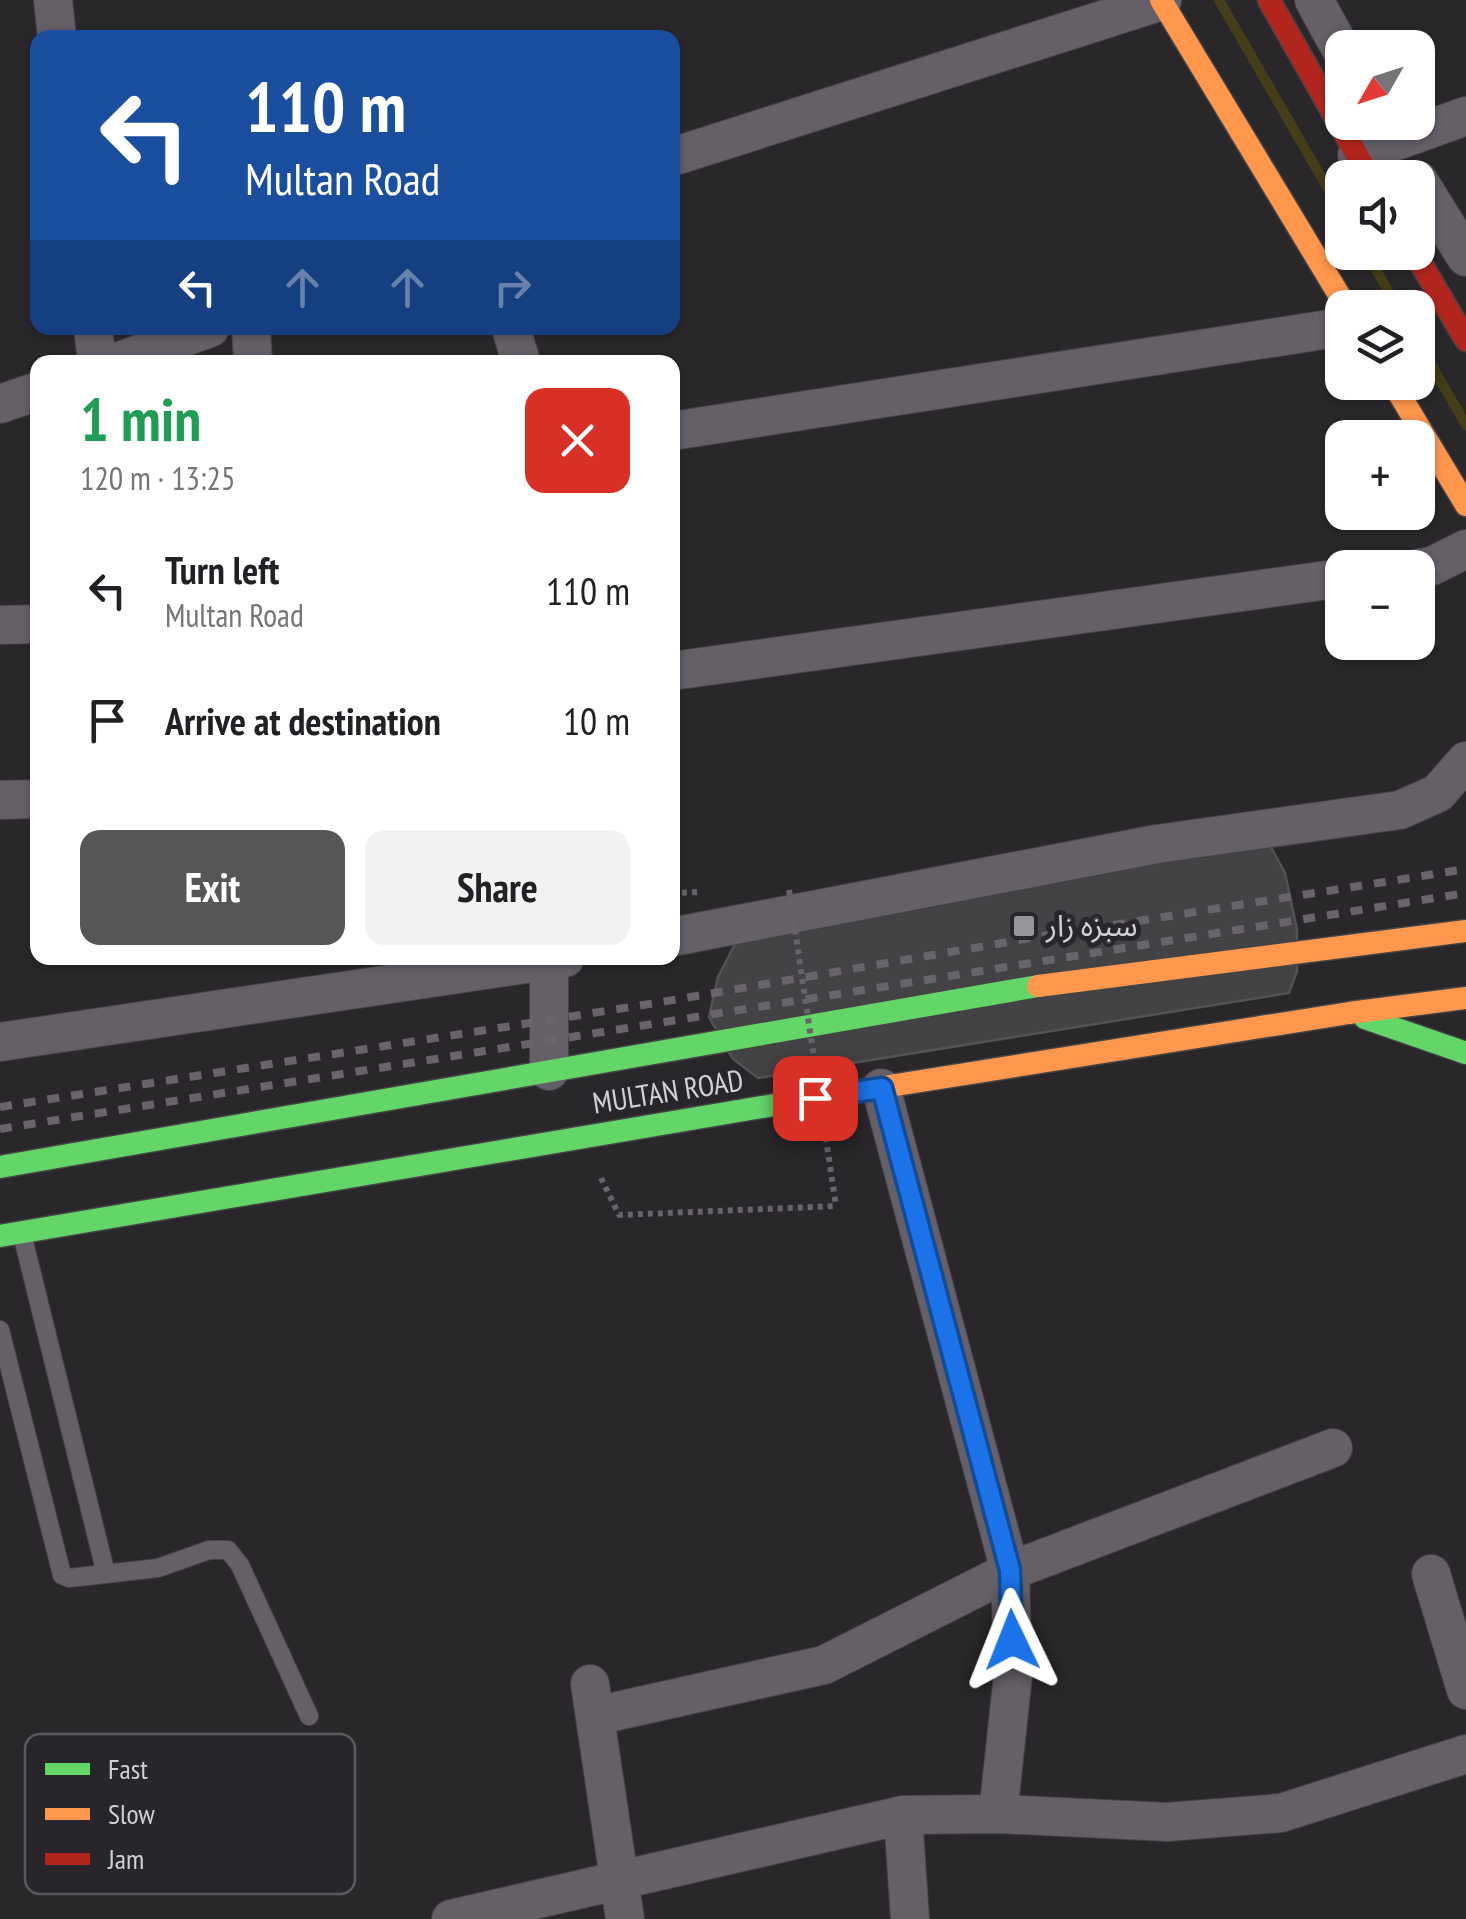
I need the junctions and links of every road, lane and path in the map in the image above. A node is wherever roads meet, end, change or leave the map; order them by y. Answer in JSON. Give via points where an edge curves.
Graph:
{"nodes":[{"id":1,"x":53,"y":0,"type":"edge"},
{"id":2,"x":1268,"y":0,"type":"edge"},
{"id":3,"x":1314,"y":0,"type":"edge"},
{"id":4,"x":1161,"y":1,"type":"edge"},
{"id":5,"x":57,"y":30,"type":"edge"},
{"id":6,"x":1330,"y":30,"type":"edge"},
{"id":7,"x":1466,"y":116,"type":"edge"},
{"id":8,"x":1435,"y":122,"type":"edge"},
{"id":9,"x":680,"y":154,"type":"edge"},
{"id":10,"x":1360,"y":160,"type":"edge"},
{"id":11,"x":1435,"y":208,"type":"edge"},
{"id":12,"x":1466,"y":257,"type":"edge"},
{"id":13,"x":1425,"y":270,"type":"edge"},
{"id":14,"x":1336,"y":290,"type":"edge"},
{"id":15,"x":1325,"y":330,"type":"edge"},
{"id":16,"x":191,"y":335,"type":"edge"},
{"id":17,"x":1466,"y":340,"type":"edge"},
{"id":18,"x":136,"y":355,"type":"edge"},
{"id":19,"x":30,"y":394,"type":"edge"},
{"id":20,"x":1403,"y":400,"type":"edge"},
{"id":21,"x":0,"y":404,"type":"edge"},
{"id":22,"x":680,"y":430,"type":"edge"},
{"id":23,"x":1466,"y":505,"type":"edge"},
{"id":24,"x":1466,"y":549,"type":"edge"},
{"id":25,"x":1435,"y":564,"type":"edge"},
{"id":26,"x":1325,"y":580,"type":"edge"},
{"id":27,"x":30,"y":624,"type":"edge"},
{"id":28,"x":0,"y":625,"type":"edge"},
{"id":29,"x":680,"y":670,"type":"edge"},
{"id":30,"x":1466,"y":761,"type":"edge"},
{"id":31,"x":30,"y":799,"type":"edge"},
{"id":32,"x":0,"y":800,"type":"edge"},
{"id":33,"x":789,"y":890,"type":"dead end"},
{"id":34,"x":1450,"y":912,"type":"dead end"},
{"id":35,"x":1466,"y":931,"type":"edge"},
{"id":36,"x":680,"y":935,"type":"edge"},
{"id":37,"x":1419,"y":936,"type":"junction"},
{"id":38,"x":472,"y":965,"type":"edge"},
{"id":39,"x":554,"y":965,"type":"edge"},
{"id":40,"x":348,"y":974,"type":"edge"},
{"id":41,"x":1466,"y":998,"type":"edge"},
{"id":42,"x":1349,"y":1014,"type":"junction"},
{"id":43,"x":0,"y":1042,"type":"edge"},
{"id":44,"x":1466,"y":1053,"type":"edge"},
{"id":45,"x":548,"y":1071,"type":"junction"},
{"id":46,"x":882,"y":1088,"type":"junction"},
{"id":47,"x":582,"y":1137,"type":"junction"},
{"id":48,"x":0,"y":1167,"type":"edge"},
{"id":49,"x":11,"y":1234,"type":"edge"},
{"id":50,"x":0,"y":1330,"type":"edge"},
{"id":51,"x":1334,"y":1448,"type":"dead end"},
{"id":52,"x":1010,"y":1570,"type":"junction"},
{"id":53,"x":106,"y":1574,"type":"junction"},
{"id":54,"x":1431,"y":1574,"type":"dead end"},
{"id":55,"x":1466,"y":1690,"type":"edge"},
{"id":56,"x":309,"y":1716,"type":"dead end"},
{"id":57,"x":1466,"y":1754,"type":"edge"},
{"id":58,"x":998,"y":1814,"type":"junction"},
{"id":59,"x":902,"y":1815,"type":"junction"},
{"id":60,"x":620,"y":1880,"type":"junction"},
{"id":61,"x":452,"y":1919,"type":"edge"},
{"id":62,"x":625,"y":1919,"type":"edge"},
{"id":63,"x":910,"y":1919,"type":"edge"}],
"edges":[{"from":1,"to":5,"type":"street"},
{"from":2,"to":10,"type":"main road"},
{"from":3,"to":6,"type":"street"},
{"from":4,"to":9,"type":"street"},
{"from":4,"to":14,"type":"main road"},
{"from":7,"to":8,"type":"street"},
{"from":11,"to":12,"type":"street"},
{"from":13,"to":17,"type":"main road"},
{"from":15,"to":22,"type":"street"},
{"from":16,"to":18,"type":"street"},
{"from":19,"to":21,"type":"street"},
{"from":20,"to":23,"type":"main road"},
{"from":24,"to":25,"type":"street"},
{"from":26,"to":29,"type":"street"},
{"from":27,"to":28,"type":"street"},
{"from":30,"to":36,"type":"street","via":[[1438,793],[1400,810],[1157,844]]},
{"from":31,"to":32,"type":"street"},
{"from":33,"to":47,"type":"path","bridge":true,"via":[[836,1206],[618,1216]]},
{"from":34,"to":37,"type":"main road"},
{"from":35,"to":37,"type":"main road","name":"MULTAN ROAD"},
{"from":37,"to":45,"type":"main road","name":"MULTAN ROAD","via":[[1065,981]]},
{"from":38,"to":40,"type":"street"},
{"from":39,"to":45,"type":"street"},
{"from":40,"to":43,"type":"street"},
{"from":41,"to":42,"type":"main road","name":"MULTAN ROAD"},
{"from":42,"to":44,"type":"main road"},
{"from":42,"to":46,"type":"main road","name":"MULTAN ROAD"},
{"from":45,"to":48,"type":"main road","name":"MULTAN ROAD"},
{"from":46,"to":47,"type":"main road","name":"MULTAN ROAD"},
{"from":46,"to":52,"type":"street"},
{"from":47,"to":49,"type":"main road","name":"MULTAN ROAD"},
{"from":49,"to":53,"type":"lane"},
{"from":50,"to":53,"type":"lane","via":[[62,1574]]},
{"from":51,"to":52,"type":"street"},
{"from":52,"to":58,"type":"street","via":[[1014,1675]]},
{"from":52,"to":60,"type":"street","via":[[824,1665],[592,1700]]},
{"from":53,"to":56,"type":"lane","via":[[228,1550]]},
{"from":54,"to":55,"type":"street"},
{"from":57,"to":58,"type":"street","via":[[1281,1812],[1167,1822]]},
{"from":58,"to":59,"type":"street"},
{"from":59,"to":60,"type":"street"},
{"from":59,"to":63,"type":"street"},
{"from":60,"to":61,"type":"street"},
{"from":60,"to":62,"type":"street"}]}
